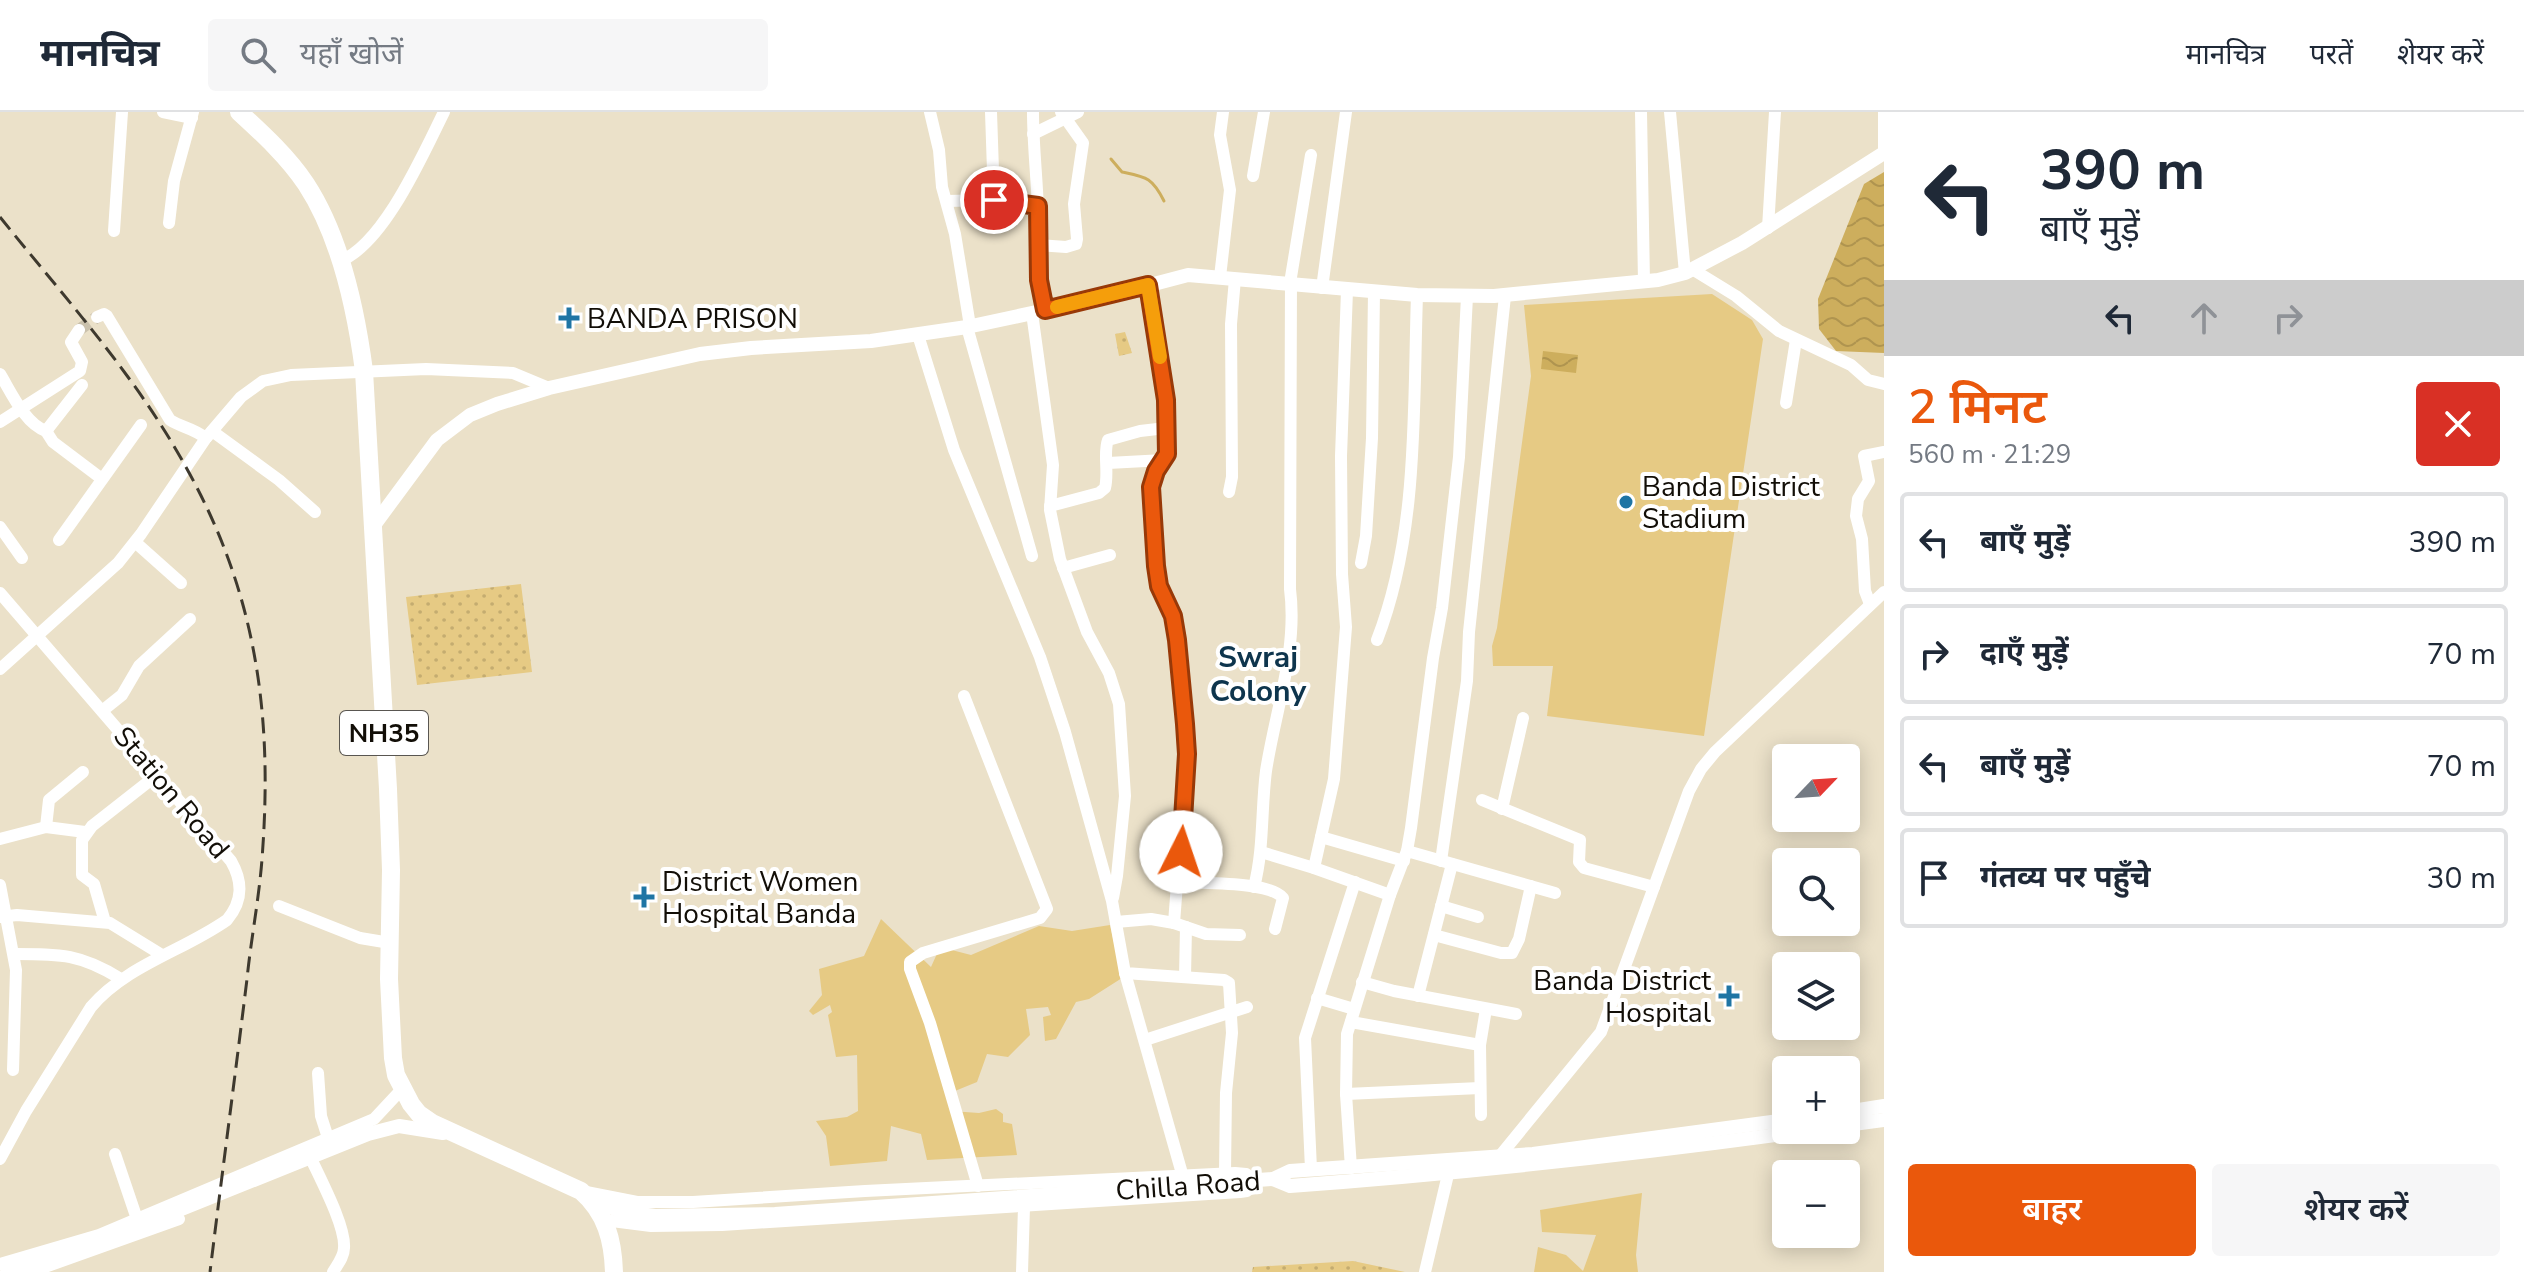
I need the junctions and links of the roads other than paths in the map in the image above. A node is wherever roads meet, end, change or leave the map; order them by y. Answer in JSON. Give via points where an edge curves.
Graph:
{"nodes":[{"id":1,"x":122,"y":112,"type":"edge"},
{"id":2,"x":163,"y":112,"type":"edge"},
{"id":3,"x":239,"y":112,"type":"edge"},
{"id":4,"x":444,"y":112,"type":"edge"},
{"id":5,"x":930,"y":112,"type":"edge"},
{"id":6,"x":991,"y":112,"type":"edge"},
{"id":7,"x":1033,"y":112,"type":"edge"},
{"id":8,"x":1223,"y":112,"type":"edge"},
{"id":9,"x":1264,"y":112,"type":"edge"},
{"id":10,"x":1346,"y":112,"type":"edge"},
{"id":11,"x":1641,"y":112,"type":"edge"},
{"id":12,"x":1670,"y":112,"type":"edge"},
{"id":13,"x":1775,"y":112,"type":"edge"},
{"id":14,"x":1884,"y":112,"type":"edge"},
{"id":15,"x":1069,"y":114,"type":"edge"},
{"id":16,"x":192,"y":115,"type":"edge"},
{"id":17,"x":1033,"y":134,"type":"junction"},
{"id":18,"x":1884,"y":153,"type":"edge"},
{"id":19,"x":1311,"y":155,"type":"dead end"},
{"id":20,"x":1253,"y":176,"type":"dead end"},
{"id":21,"x":994,"y":200,"type":"junction"},
{"id":22,"x":947,"y":201,"type":"junction"},
{"id":23,"x":1038,"y":206,"type":"junction"},
{"id":24,"x":169,"y":223,"type":"dead end"},
{"id":25,"x":1768,"y":228,"type":"junction"},
{"id":26,"x":114,"y":231,"type":"dead end"},
{"id":27,"x":1038,"y":245,"type":"junction"},
{"id":28,"x":340,"y":261,"type":"junction"},
{"id":29,"x":1688,"y":271,"type":"junction"},
{"id":30,"x":1220,"y":277,"type":"junction"},
{"id":31,"x":1235,"y":279,"type":"junction"},
{"id":32,"x":1644,"y":282,"type":"junction"},
{"id":33,"x":1148,"y":285,"type":"junction"},
{"id":34,"x":1291,"y":285,"type":"junction"},
{"id":35,"x":1322,"y":288,"type":"junction"},
{"id":36,"x":1347,"y":290,"type":"junction"},
{"id":37,"x":1374,"y":292,"type":"junction"},
{"id":38,"x":1417,"y":295,"type":"junction"},
{"id":39,"x":1467,"y":296,"type":"junction"},
{"id":40,"x":1505,"y":296,"type":"junction"},
{"id":41,"x":1039,"y":311,"type":"junction"},
{"id":42,"x":97,"y":317,"type":"dead end"},
{"id":43,"x":969,"y":327,"type":"junction"},
{"id":44,"x":79,"y":330,"type":"dead end"},
{"id":45,"x":918,"y":335,"type":"junction"},
{"id":46,"x":1796,"y":340,"type":"junction"},
{"id":47,"x":364,"y":371,"type":"junction"},
{"id":48,"x":0,"y":374,"type":"edge"},
{"id":49,"x":1884,"y":384,"type":"edge"},
{"id":50,"x":82,"y":385,"type":"dead end"},
{"id":51,"x":549,"y":388,"type":"junction"},
{"id":52,"x":1786,"y":403,"type":"dead end"},
{"id":53,"x":21,"y":409,"type":"junction"},
{"id":54,"x":0,"y":422,"type":"edge"},
{"id":55,"x":141,"y":425,"type":"dead end"},
{"id":56,"x":1166,"y":428,"type":"junction"},
{"id":57,"x":46,"y":431,"type":"junction"},
{"id":58,"x":209,"y":434,"type":"junction"},
{"id":59,"x":1884,"y":452,"type":"edge"},
{"id":60,"x":1164,"y":460,"type":"junction"},
{"id":61,"x":1108,"y":463,"type":"junction"},
{"id":62,"x":102,"y":479,"type":"junction"},
{"id":63,"x":1229,"y":492,"type":"dead end"},
{"id":64,"x":1050,"y":506,"type":"junction"},
{"id":65,"x":315,"y":512,"type":"dead end"},
{"id":66,"x":0,"y":527,"type":"edge"},
{"id":67,"x":372,"y":528,"type":"junction"},
{"id":68,"x":59,"y":540,"type":"dead end"},
{"id":69,"x":135,"y":542,"type":"junction"},
{"id":70,"x":1110,"y":555,"type":"dead end"},
{"id":71,"x":1032,"y":556,"type":"dead end"},
{"id":72,"x":22,"y":558,"type":"dead end"},
{"id":73,"x":1361,"y":563,"type":"dead end"},
{"id":74,"x":1063,"y":568,"type":"junction"},
{"id":75,"x":181,"y":583,"type":"dead end"},
{"id":76,"x":1884,"y":592,"type":"edge"},
{"id":77,"x":3,"y":603,"type":"edge"},
{"id":78,"x":1870,"y":604,"type":"junction"},
{"id":79,"x":190,"y":619,"type":"dead end"},
{"id":80,"x":37,"y":635,"type":"junction"},
{"id":81,"x":1377,"y":640,"type":"dead end"},
{"id":82,"x":0,"y":669,"type":"edge"},
{"id":83,"x":964,"y":696,"type":"dead end"},
{"id":84,"x":102,"y":711,"type":"junction"},
{"id":85,"x":1523,"y":718,"type":"dead end"},
{"id":86,"x":83,"y":772,"type":"dead end"},
{"id":87,"x":157,"y":775,"type":"junction"},
{"id":88,"x":1482,"y":800,"type":"dead end"},
{"id":89,"x":1502,"y":809,"type":"junction"},
{"id":90,"x":46,"y":827,"type":"junction"},
{"id":91,"x":85,"y":832,"type":"junction"},
{"id":92,"x":1321,"y":837,"type":"junction"},
{"id":93,"x":0,"y":839,"type":"edge"},
{"id":94,"x":1261,"y":852,"type":"junction"},
{"id":95,"x":1405,"y":856,"type":"junction"},
{"id":96,"x":1446,"y":863,"type":"junction"},
{"id":97,"x":1314,"y":868,"type":"junction"},
{"id":98,"x":1179,"y":882,"type":"junction"},
{"id":99,"x":1355,"y":882,"type":"junction"},
{"id":100,"x":0,"y":885,"type":"edge"},
{"id":101,"x":1531,"y":886,"type":"junction"},
{"id":102,"x":1254,"y":887,"type":"junction"},
{"id":103,"x":1654,"y":887,"type":"junction"},
{"id":104,"x":1555,"y":893,"type":"dead end"},
{"id":105,"x":1390,"y":895,"type":"junction"},
{"id":106,"x":1112,"y":901,"type":"junction"},
{"id":107,"x":279,"y":906,"type":"dead end"},
{"id":108,"x":1441,"y":906,"type":"junction"},
{"id":109,"x":3,"y":917,"type":"edge"},
{"id":110,"x":1478,"y":917,"type":"dead end"},
{"id":111,"x":105,"y":922,"type":"junction"},
{"id":112,"x":1116,"y":922,"type":"junction"},
{"id":113,"x":1180,"y":925,"type":"junction"},
{"id":114,"x":1275,"y":929,"type":"dead end"},
{"id":115,"x":1240,"y":935,"type":"dead end"},
{"id":116,"x":1434,"y":935,"type":"junction"},
{"id":117,"x":390,"y":943,"type":"junction"},
{"id":118,"x":15,"y":954,"type":"junction"},
{"id":119,"x":162,"y":955,"type":"junction"},
{"id":120,"x":1125,"y":973,"type":"junction"},
{"id":121,"x":1185,"y":977,"type":"junction"},
{"id":122,"x":121,"y":979,"type":"junction"},
{"id":123,"x":1362,"y":982,"type":"junction"},
{"id":124,"x":1418,"y":996,"type":"junction"},
{"id":125,"x":1317,"y":998,"type":"junction"},
{"id":126,"x":1247,"y":1007,"type":"dead end"},
{"id":127,"x":1486,"y":1009,"type":"junction"},
{"id":128,"x":1230,"y":1012,"type":"junction"},
{"id":129,"x":1516,"y":1014,"type":"dead end"},
{"id":130,"x":1353,"y":1016,"type":"junction"},
{"id":131,"x":1145,"y":1040,"type":"junction"},
{"id":132,"x":1480,"y":1045,"type":"junction"},
{"id":133,"x":13,"y":1070,"type":"dead end"},
{"id":134,"x":318,"y":1073,"type":"dead end"},
{"id":135,"x":1480,"y":1088,"type":"junction"},
{"id":136,"x":402,"y":1089,"type":"junction"},
{"id":137,"x":1346,"y":1094,"type":"junction"},
{"id":138,"x":1884,"y":1106,"type":"edge"},
{"id":139,"x":1860,"y":1110,"type":"edge"},
{"id":140,"x":1481,"y":1115,"type":"dead end"},
{"id":141,"x":1884,"y":1120,"type":"edge"},
{"id":142,"x":1772,"y":1122,"type":"edge"},
{"id":143,"x":1860,"y":1123,"type":"edge"},
{"id":144,"x":0,"y":1127,"type":"edge"},
{"id":145,"x":14,"y":1132,"type":"junction"},
{"id":146,"x":1772,"y":1135,"type":"edge"},
{"id":147,"x":328,"y":1138,"type":"junction"},
{"id":148,"x":306,"y":1147,"type":"junction"},
{"id":149,"x":115,"y":1154,"type":"dead end"},
{"id":150,"x":1499,"y":1157,"type":"junction"},
{"id":151,"x":0,"y":1159,"type":"edge"},
{"id":152,"x":1450,"y":1167,"type":"junction"},
{"id":153,"x":1351,"y":1168,"type":"junction"},
{"id":154,"x":1311,"y":1169,"type":"junction"},
{"id":155,"x":1183,"y":1177,"type":"junction"},
{"id":156,"x":1224,"y":1178,"type":"junction"},
{"id":157,"x":1273,"y":1179,"type":"junction"},
{"id":158,"x":1256,"y":1181,"type":"junction"},
{"id":159,"x":978,"y":1186,"type":"junction"},
{"id":160,"x":585,"y":1196,"type":"junction"},
{"id":161,"x":1024,"y":1207,"type":"junction"},
{"id":162,"x":137,"y":1219,"type":"junction"},
{"id":163,"x":179,"y":1219,"type":"dead end"},
{"id":164,"x":604,"y":1220,"type":"junction"},
{"id":165,"x":0,"y":1264,"type":"edge"},
{"id":166,"x":7,"y":1272,"type":"edge"},
{"id":167,"x":31,"y":1272,"type":"edge"},
{"id":168,"x":333,"y":1272,"type":"edge"},
{"id":169,"x":614,"y":1272,"type":"edge"},
{"id":170,"x":1022,"y":1272,"type":"edge"},
{"id":171,"x":1425,"y":1272,"type":"edge"}],
"edges":[{"from":1,"to":26,"type":"street"},
{"from":2,"to":16,"type":"street"},
{"from":3,"to":28,"type":"highway","number":"NH35","via":[[307,185]]},
{"from":4,"to":28,"type":"street","via":[[400,197],[360,250]]},
{"from":5,"to":22,"type":"street"},
{"from":6,"to":21,"type":"street"},
{"from":7,"to":17,"type":"street"},
{"from":8,"to":30,"type":"street","via":[[1220,135],[1230,190]]},
{"from":9,"to":20,"type":"street"},
{"from":10,"to":35,"type":"street"},
{"from":11,"to":32,"type":"street"},
{"from":12,"to":29,"type":"street"},
{"from":13,"to":25,"type":"street"},
{"from":14,"to":18,"type":"street"},
{"from":15,"to":17,"type":"street"},
{"from":15,"to":27,"type":"street","via":[[1083,143],[1074,204],[1077,239],[1066,247]]},
{"from":16,"to":24,"type":"street"},
{"from":17,"to":23,"type":"street"},
{"from":18,"to":25,"type":"main road"},
{"from":19,"to":34,"type":"street"},
{"from":21,"to":22,"type":"street"},
{"from":21,"to":23,"type":"street"},
{"from":22,"to":43,"type":"street"},
{"from":23,"to":27,"type":"street"},
{"from":25,"to":29,"type":"main road"},
{"from":27,"to":41,"type":"street"},
{"from":28,"to":47,"type":"highway","number":"NH35"},
{"from":29,"to":32,"type":"main road"},
{"from":29,"to":46,"type":"street","via":[[1736,296]]},
{"from":30,"to":31,"type":"main road"},
{"from":30,"to":33,"type":"main road","via":[[1181,276]]},
{"from":31,"to":34,"type":"main road"},
{"from":31,"to":63,"type":"street"},
{"from":32,"to":40,"type":"main road"},
{"from":33,"to":41,"type":"main road"},
{"from":33,"to":56,"type":"street","via":[[1165,387]]},
{"from":34,"to":35,"type":"main road"},
{"from":34,"to":94,"type":"street","via":[[1292,618],[1265,784]]},
{"from":35,"to":36,"type":"main road"},
{"from":36,"to":37,"type":"main road"},
{"from":36,"to":92,"type":"street","via":[[1341,456],[1346,627],[1337,750]]},
{"from":37,"to":38,"type":"main road"},
{"from":37,"to":73,"type":"street","via":[[1372,438]]},
{"from":38,"to":39,"type":"main road"},
{"from":38,"to":81,"type":"street","via":[[1402,546],[1397,582]]},
{"from":39,"to":40,"type":"main road"},
{"from":39,"to":95,"type":"street","via":[[1459,457]]},
{"from":40,"to":96,"type":"street"},
{"from":41,"to":43,"type":"main road"},
{"from":41,"to":64,"type":"street","via":[[1053,465]]},
{"from":42,"to":58,"type":"street","via":[[107,316],[170,420]]},
{"from":43,"to":45,"type":"main road"},
{"from":43,"to":71,"type":"street"},
{"from":44,"to":53,"type":"street","via":[[71,342],[82,368]]},
{"from":45,"to":51,"type":"main road","via":[[700,354]]},
{"from":45,"to":106,"type":"street","via":[[954,450],[1045,672]]},
{"from":46,"to":49,"type":"street"},
{"from":46,"to":52,"type":"street"},
{"from":47,"to":51,"type":"street","via":[[513,373]]},
{"from":47,"to":58,"type":"street","via":[[263,381]]},
{"from":47,"to":67,"type":"highway","number":"NH35"},
{"from":48,"to":53,"type":"street"},
{"from":50,"to":57,"type":"street"},
{"from":51,"to":67,"type":"main road","via":[[454,425],[418,463]]},
{"from":53,"to":54,"type":"street"},
{"from":53,"to":57,"type":"street"},
{"from":55,"to":62,"type":"street"},
{"from":56,"to":60,"type":"street"},
{"from":56,"to":61,"type":"street","via":[[1108,440]]},
{"from":57,"to":62,"type":"street"},
{"from":58,"to":65,"type":"street","via":[[279,480]]},
{"from":58,"to":69,"type":"street"},
{"from":59,"to":78,"type":"street","via":[[1864,456],[1869,481],[1856,506]]},
{"from":60,"to":61,"type":"street"},
{"from":60,"to":98,"type":"street","via":[[1151,487],[1159,586],[1173,616],[1181,663],[1187,754]]},
{"from":61,"to":64,"type":"street","via":[[1103,491]]},
{"from":62,"to":68,"type":"street"},
{"from":64,"to":74,"type":"street"},
{"from":66,"to":72,"type":"street"},
{"from":67,"to":117,"type":"highway","number":"NH35","via":[[388,789]]},
{"from":69,"to":75,"type":"street"},
{"from":69,"to":80,"type":"street"},
{"from":70,"to":74,"type":"street"},
{"from":74,"to":106,"type":"street","via":[[1119,704],[1125,796]]},
{"from":76,"to":78,"type":"street"},
{"from":77,"to":80,"type":"street","name":"Station Road"},
{"from":78,"to":103,"type":"street","via":[[1701,769]]},
{"from":79,"to":84,"type":"street","via":[[139,666],[122,695]]},
{"from":80,"to":82,"type":"street"},
{"from":80,"to":84,"type":"street","name":"Station Road"},
{"from":83,"to":159,"type":"street","via":[[1047,909],[1040,918],[923,953],[910,962]]},
{"from":84,"to":87,"type":"street","name":"Station Road"},
{"from":85,"to":89,"type":"street"},
{"from":86,"to":90,"type":"street","via":[[49,800]]},
{"from":87,"to":91,"type":"street"},
{"from":87,"to":119,"type":"street","name":"Station Road","via":[[231,861],[240,883],[239,901],[227,920]]},
{"from":88,"to":89,"type":"street"},
{"from":89,"to":103,"type":"street","via":[[1580,840],[1579,862],[1584,868]]},
{"from":90,"to":91,"type":"street"},
{"from":90,"to":93,"type":"street"},
{"from":91,"to":111,"type":"street","via":[[82,875],[94,884]]},
{"from":92,"to":95,"type":"street"},
{"from":92,"to":97,"type":"street"},
{"from":94,"to":97,"type":"street"},
{"from":94,"to":102,"type":"street"},
{"from":95,"to":96,"type":"street"},
{"from":95,"to":105,"type":"street"},
{"from":96,"to":101,"type":"street"},
{"from":96,"to":108,"type":"street"},
{"from":97,"to":99,"type":"street"},
{"from":98,"to":102,"type":"street"},
{"from":98,"to":113,"type":"street"},
{"from":99,"to":105,"type":"street"},
{"from":99,"to":125,"type":"street"},
{"from":100,"to":109,"type":"street"},
{"from":101,"to":104,"type":"street"},
{"from":101,"to":116,"type":"street","via":[[1512,953]]},
{"from":102,"to":114,"type":"street","via":[[1282,895]]},
{"from":103,"to":150,"type":"street","via":[[1601,1032]]},
{"from":105,"to":123,"type":"street"},
{"from":106,"to":112,"type":"street"},
{"from":107,"to":117,"type":"street","via":[[360,938]]},
{"from":108,"to":110,"type":"street"},
{"from":108,"to":116,"type":"street"},
{"from":109,"to":111,"type":"street"},
{"from":109,"to":118,"type":"street"},
{"from":111,"to":119,"type":"street"},
{"from":112,"to":113,"type":"street","via":[[1151,919]]},
{"from":112,"to":120,"type":"street"},
{"from":113,"to":115,"type":"street","via":[[1206,934]]},
{"from":113,"to":121,"type":"street"},
{"from":116,"to":124,"type":"street"},
{"from":117,"to":136,"type":"highway","number":"NH35","via":[[390,1022]]},
{"from":118,"to":122,"type":"street","via":[[66,955]]},
{"from":118,"to":133,"type":"street"},
{"from":119,"to":122,"type":"street","name":"Station Road"},
{"from":120,"to":121,"type":"street"},
{"from":120,"to":131,"type":"street"},
{"from":121,"to":128,"type":"street","via":[[1226,980]]},
{"from":122,"to":145,"type":"street","name":"Station Road","via":[[91,1007]]},
{"from":123,"to":124,"type":"street"},
{"from":123,"to":130,"type":"street"},
{"from":124,"to":127,"type":"street"},
{"from":125,"to":130,"type":"street"},
{"from":125,"to":154,"type":"street","via":[[1305,1038]]},
{"from":126,"to":128,"type":"street"},
{"from":127,"to":129,"type":"street"},
{"from":127,"to":132,"type":"street"},
{"from":128,"to":131,"type":"street"},
{"from":128,"to":156,"type":"street"},
{"from":130,"to":132,"type":"street"},
{"from":130,"to":137,"type":"street","via":[[1346,1048]]},
{"from":131,"to":155,"type":"street"},
{"from":132,"to":135,"type":"street"},
{"from":134,"to":147,"type":"street"},
{"from":135,"to":137,"type":"street"},
{"from":135,"to":140,"type":"street"},
{"from":136,"to":147,"type":"street","via":[[374,1119]]},
{"from":136,"to":160,"type":"highway","number":"NH35","via":[[432,1123]]},
{"from":137,"to":153,"type":"street"},
{"from":138,"to":139,"type":"main road"},
{"from":141,"to":143,"type":"main road"},
{"from":142,"to":150,"type":"main road","name":"Chilla Road"},
{"from":144,"to":145,"type":"street"},
{"from":145,"to":151,"type":"street","name":"Station Road"},
{"from":146,"to":152,"type":"main road","via":[[1535,1166]]},
{"from":147,"to":148,"type":"street"},
{"from":148,"to":162,"type":"street"},
{"from":148,"to":168,"type":"street","via":[[344,1242]]},
{"from":149,"to":162,"type":"street"},
{"from":150,"to":152,"type":"main road","name":"Chilla Road"},
{"from":152,"to":153,"type":"main road","name":"Chilla Road"},
{"from":152,"to":157,"type":"main road","via":[[1290,1186]]},
{"from":152,"to":171,"type":"street"},
{"from":153,"to":154,"type":"main road","name":"Chilla Road"},
{"from":154,"to":157,"type":"main road","name":"Chilla Road"},
{"from":155,"to":156,"type":"street"},
{"from":155,"to":159,"type":"street"},
{"from":156,"to":158,"type":"main road","name":"Chilla Road"},
{"from":156,"to":160,"type":"main road","name":"Chilla Road","via":[[736,1215],[655,1216],[624,1212]]},
{"from":157,"to":158,"type":"main road","name":"Chilla Road"},
{"from":158,"to":161,"type":"street","via":[[1240,1192]]},
{"from":159,"to":160,"type":"street","via":[[693,1202]]},
{"from":160,"to":164,"type":"highway","number":"NH35"},
{"from":160,"to":166,"type":"main road","via":[[441,1132],[399,1126],[87,1247]]},
{"from":161,"to":164,"type":"street","via":[[722,1225],[651,1226]]},
{"from":161,"to":170,"type":"street"},
{"from":162,"to":165,"type":"street"},
{"from":163,"to":167,"type":"street"},
{"from":164,"to":169,"type":"highway","number":"NH35"}]}
